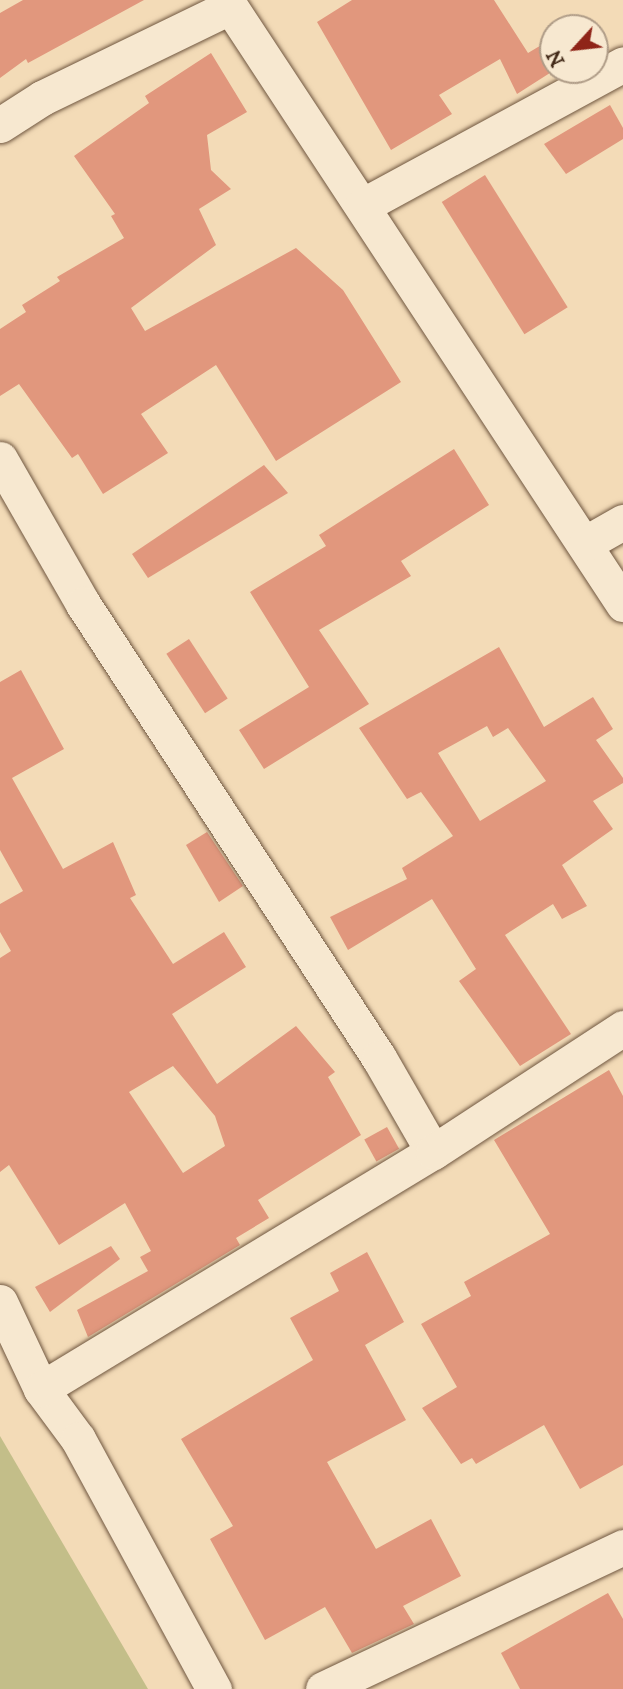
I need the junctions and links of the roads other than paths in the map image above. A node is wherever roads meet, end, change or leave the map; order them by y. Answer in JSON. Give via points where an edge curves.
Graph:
{"nodes":[{"id":1,"x":228,"y":3,"type":"edge"},
{"id":2,"x":623,"y":64,"type":"edge"},
{"id":3,"x":0,"y":125,"type":"edge"},
{"id":4,"x":362,"y":206,"type":"junction"},
{"id":5,"x":0,"y":459,"type":"edge"},
{"id":6,"x":623,"y":522,"type":"edge"},
{"id":7,"x":586,"y":543,"type":"junction"},
{"id":8,"x":623,"y":604,"type":"edge"},
{"id":9,"x":623,"y":1028,"type":"edge"},
{"id":10,"x":433,"y":1152,"type":"junction"},
{"id":11,"x":0,"y":1302,"type":"edge"},
{"id":12,"x":41,"y":1389,"type":"junction"},
{"id":13,"x":623,"y":1547,"type":"edge"},
{"id":14,"x":214,"y":1689,"type":"edge"},
{"id":15,"x":323,"y":1689,"type":"edge"}],
"edges":[{"from":1,"to":3,"type":"street","via":[[42,98]]},
{"from":1,"to":4,"type":"street"},
{"from":2,"to":4,"type":"street"},
{"from":4,"to":7,"type":"street"},
{"from":5,"to":10,"type":"street","via":[[83,604],[379,1058]]},
{"from":6,"to":7,"type":"street"},
{"from":7,"to":8,"type":"street"},
{"from":9,"to":10,"type":"street"},
{"from":10,"to":12,"type":"street"},
{"from":11,"to":12,"type":"street"},
{"from":12,"to":14,"type":"street","via":[[78,1439]]},
{"from":13,"to":15,"type":"street"}]}
